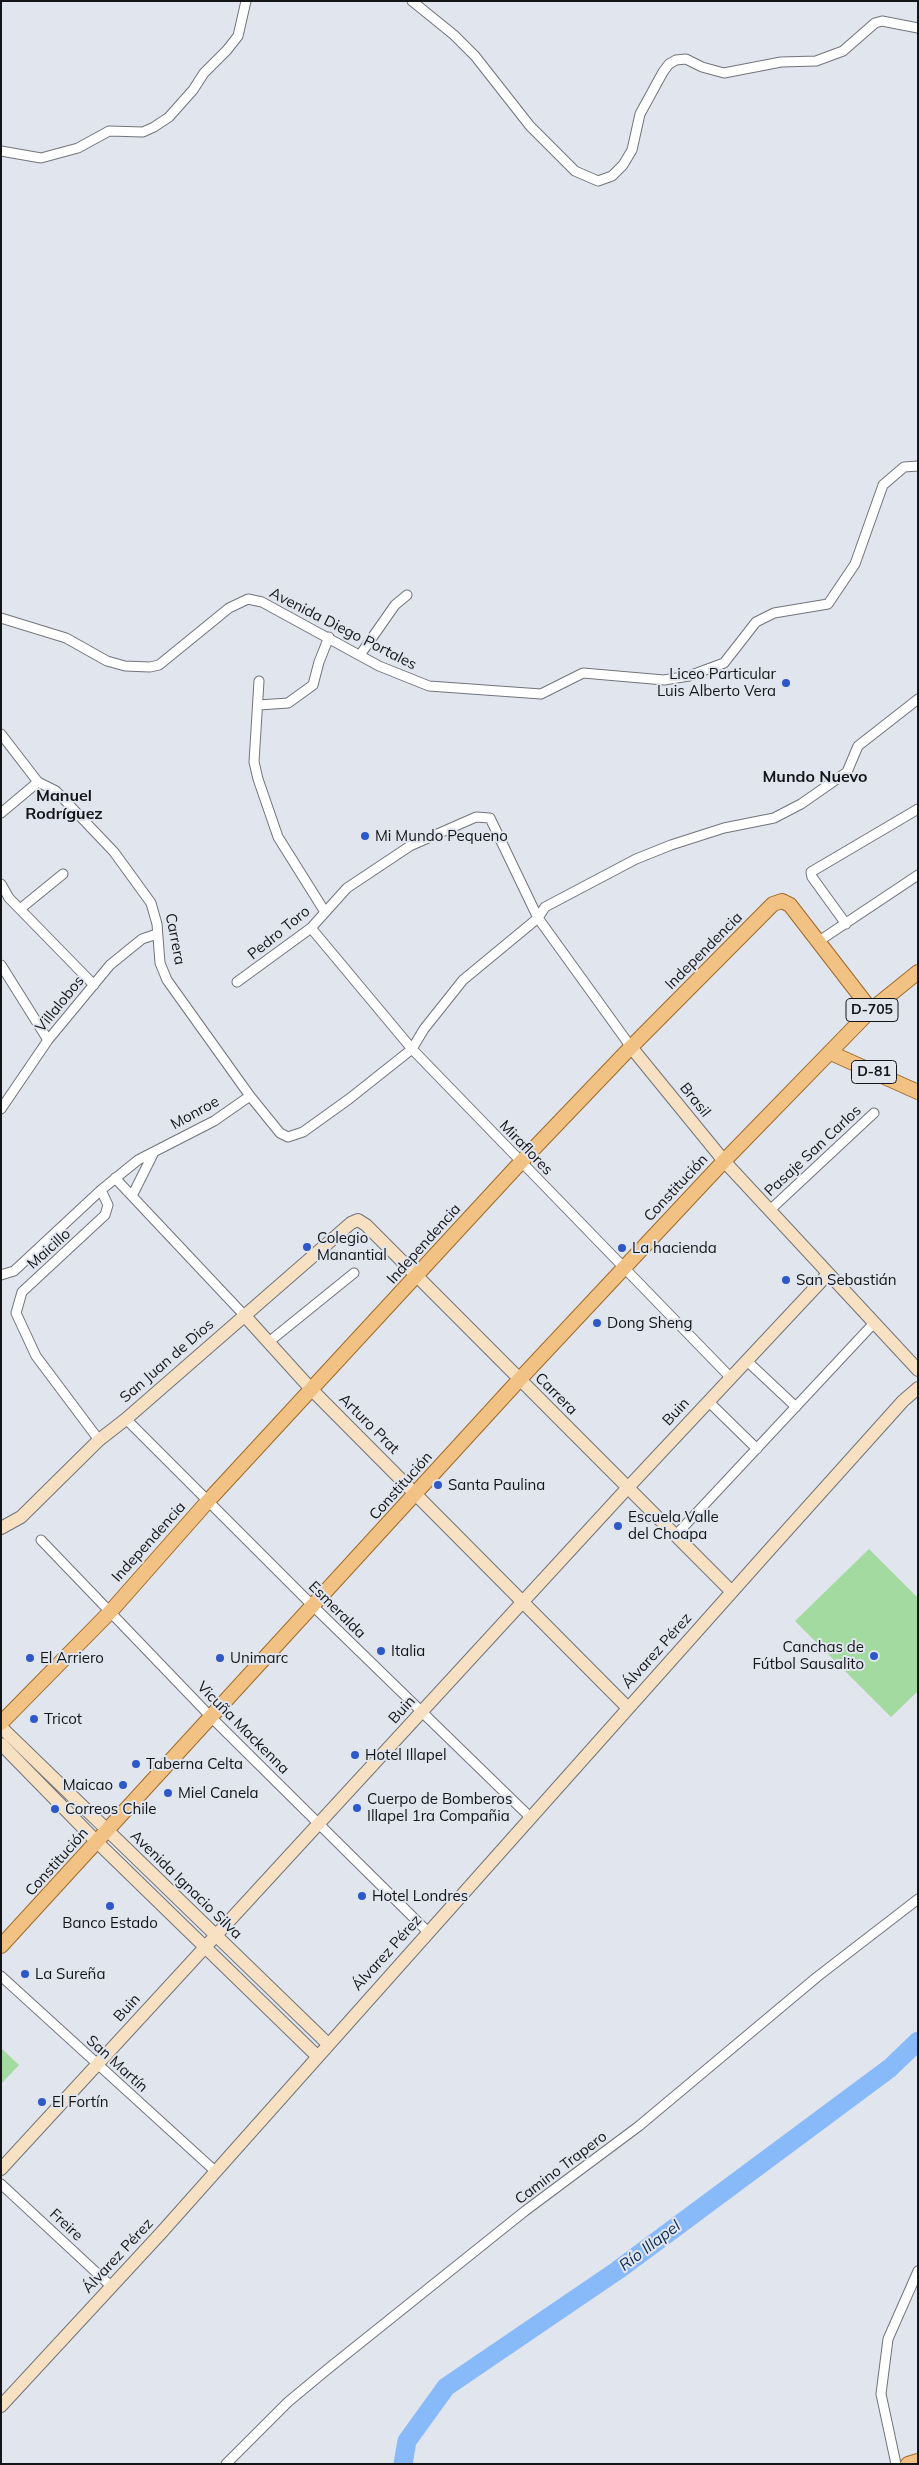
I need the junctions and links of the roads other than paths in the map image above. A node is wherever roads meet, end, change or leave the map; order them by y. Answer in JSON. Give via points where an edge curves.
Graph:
{"nodes":[{"id":1,"x":246,"y":1,"type":"edge"},
{"id":2,"x":412,"y":1,"type":"edge"},
{"id":3,"x":918,"y":28,"type":"edge"},
{"id":4,"x":1,"y":151,"type":"edge"},
{"id":5,"x":918,"y":466,"type":"edge"},
{"id":6,"x":407,"y":595,"type":"dead end"},
{"id":7,"x":1,"y":618,"type":"edge"},
{"id":8,"x":330,"y":637,"type":"junction"},
{"id":9,"x":360,"y":655,"type":"junction"},
{"id":10,"x":260,"y":681,"type":"dead end"},
{"id":11,"x":918,"y":699,"type":"edge"},
{"id":12,"x":259,"y":704,"type":"junction"},
{"id":13,"x":1,"y":734,"type":"edge"},
{"id":14,"x":38,"y":782,"type":"junction"},
{"id":15,"x":918,"y":809,"type":"edge"},
{"id":16,"x":1,"y":813,"type":"edge"},
{"id":17,"x":490,"y":818,"type":"joint"},
{"id":18,"x":63,"y":874,"type":"dead end"},
{"id":19,"x":918,"y":874,"type":"edge"},
{"id":20,"x":1,"y":884,"type":"edge"},
{"id":21,"x":20,"y":909,"type":"junction"},
{"id":22,"x":326,"y":912,"type":"junction"},
{"id":23,"x":538,"y":918,"type":"junction"},
{"id":24,"x":846,"y":924,"type":"junction"},
{"id":25,"x":311,"y":928,"type":"junction"},
{"id":26,"x":157,"y":934,"type":"junction"},
{"id":27,"x":819,"y":941,"type":"junction"},
{"id":28,"x":3,"y":971,"type":"edge"},
{"id":29,"x":918,"y":972,"type":"edge"},
{"id":30,"x":237,"y":982,"type":"dead end"},
{"id":31,"x":94,"y":985,"type":"junction"},
{"id":32,"x":872,"y":1010,"type":"junction"},
{"id":33,"x":48,"y":1040,"type":"junction"},
{"id":34,"x":630,"y":1046,"type":"junction"},
{"id":35,"x":412,"y":1049,"type":"junction"},
{"id":36,"x":831,"y":1053,"type":"junction"},
{"id":37,"x":918,"y":1092,"type":"edge"},
{"id":38,"x":250,"y":1096,"type":"junction"},
{"id":39,"x":1,"y":1110,"type":"edge"},
{"id":40,"x":874,"y":1113,"type":"dead end"},
{"id":41,"x":153,"y":1154,"type":"junction"},
{"id":42,"x":724,"y":1161,"type":"junction"},
{"id":43,"x":521,"y":1162,"type":"junction"},
{"id":44,"x":115,"y":1178,"type":"junction"},
{"id":45,"x":100,"y":1190,"type":"junction"},
{"id":46,"x":132,"y":1196,"type":"junction"},
{"id":47,"x":770,"y":1210,"type":"junction"},
{"id":48,"x":358,"y":1220,"type":"joint"},
{"id":49,"x":623,"y":1269,"type":"junction"},
{"id":50,"x":354,"y":1273,"type":"dead end"},
{"id":51,"x":828,"y":1274,"type":"junction"},
{"id":52,"x":1,"y":1275,"type":"edge"},
{"id":53,"x":417,"y":1277,"type":"junction"},
{"id":54,"x":244,"y":1315,"type":"junction"},
{"id":55,"x":874,"y":1323,"type":"junction"},
{"id":56,"x":270,"y":1341,"type":"junction"},
{"id":57,"x":747,"y":1361,"type":"junction"},
{"id":58,"x":918,"y":1370,"type":"edge"},
{"id":59,"x":731,"y":1378,"type":"junction"},
{"id":60,"x":519,"y":1380,"type":"junction"},
{"id":61,"x":311,"y":1388,"type":"junction"},
{"id":62,"x":918,"y":1388,"type":"edge"},
{"id":63,"x":708,"y":1402,"type":"junction"},
{"id":64,"x":796,"y":1407,"type":"junction"},
{"id":65,"x":126,"y":1419,"type":"junction"},
{"id":66,"x":98,"y":1440,"type":"junction"},
{"id":67,"x":757,"y":1449,"type":"junction"},
{"id":68,"x":627,"y":1489,"type":"junction"},
{"id":69,"x":416,"y":1493,"type":"junction"},
{"id":70,"x":208,"y":1501,"type":"junction"},
{"id":71,"x":1,"y":1528,"type":"edge"},
{"id":72,"x":675,"y":1536,"type":"junction"},
{"id":73,"x":41,"y":1540,"type":"dead end"},
{"id":74,"x":732,"y":1592,"type":"junction"},
{"id":75,"x":522,"y":1602,"type":"junction"},
{"id":76,"x":313,"y":1606,"type":"junction"},
{"id":77,"x":111,"y":1611,"type":"junction"},
{"id":78,"x":628,"y":1708,"type":"junction"},
{"id":79,"x":421,"y":1712,"type":"junction"},
{"id":80,"x":212,"y":1718,"type":"junction"},
{"id":81,"x":1,"y":1723,"type":"edge"},
{"id":82,"x":1,"y":1727,"type":"edge"},
{"id":83,"x":1,"y":1744,"type":"edge"},
{"id":84,"x":531,"y":1818,"type":"junction"},
{"id":85,"x":319,"y":1823,"type":"junction"},
{"id":86,"x":107,"y":1832,"type":"junction"},
{"id":87,"x":97,"y":1842,"type":"junction"},
{"id":88,"x":918,"y":1899,"type":"edge"},
{"id":89,"x":428,"y":1932,"type":"junction"},
{"id":90,"x":216,"y":1935,"type":"junction"},
{"id":91,"x":1,"y":1946,"type":"edge"},
{"id":92,"x":206,"y":1946,"type":"junction"},
{"id":93,"x":1,"y":1976,"type":"edge"},
{"id":94,"x":328,"y":2044,"type":"junction"},
{"id":95,"x":317,"y":2056,"type":"junction"},
{"id":96,"x":97,"y":2065,"type":"junction"},
{"id":97,"x":1,"y":2169,"type":"edge"},
{"id":98,"x":215,"y":2171,"type":"junction"},
{"id":99,"x":1,"y":2184,"type":"edge"},
{"id":100,"x":918,"y":2272,"type":"edge"},
{"id":101,"x":112,"y":2287,"type":"junction"},
{"id":102,"x":4,"y":2398,"type":"edge"},
{"id":103,"x":918,"y":2461,"type":"edge"},
{"id":104,"x":226,"y":2464,"type":"edge"},
{"id":105,"x":896,"y":2464,"type":"edge"},
{"id":106,"x":908,"y":2464,"type":"edge"}],
"edges":[{"from":1,"to":4,"type":"street","via":[[238,36],[169,117],[154,127],[143,132],[109,131],[90,143],[41,158]]},
{"from":2,"to":3,"type":"street","via":[[454,35],[530,126],[575,171],[598,181],[612,176],[623,165],[632,150],[640,114],[663,72],[676,60],[686,59],[724,73],[780,62],[816,61],[843,51],[875,23],[882,21]]},
{"from":5,"to":9,"type":"street","name":"Avenida Diego Portales","via":[[904,467],[883,485],[855,564],[828,604],[774,614],[756,622],[724,663],[707,671],[664,680],[583,673],[541,694],[524,695],[429,686]]},
{"from":6,"to":9,"type":"street"},
{"from":7,"to":8,"type":"street","name":"Avenida Diego Portales","via":[[66,638],[107,661],[125,666],[159,665],[230,608],[248,599],[262,602]]},
{"from":8,"to":9,"type":"street","name":"Avenida Diego Portales"},
{"from":8,"to":12,"type":"street","via":[[313,685],[288,703]]},
{"from":10,"to":12,"type":"street"},
{"from":11,"to":23,"type":"street","via":[[858,746],[848,772],[801,804],[774,818],[704,834],[636,859],[545,907]]},
{"from":12,"to":22,"type":"street","via":[[254,762],[258,779],[278,837]]},
{"from":13,"to":14,"type":"street","name":"Carrera"},
{"from":14,"to":16,"type":"street"},
{"from":14,"to":26,"type":"street","name":"Carrera","via":[[56,791],[114,852],[151,903]]},
{"from":15,"to":24,"type":"street","via":[[812,872],[812,877]]},
{"from":17,"to":22,"type":"street","name":"Pedro Toro","via":[[476,817],[410,846],[347,888]]},
{"from":17,"to":23,"type":"street","name":"Brasil"},
{"from":18,"to":21,"type":"street"},
{"from":19,"to":24,"type":"street"},
{"from":20,"to":21,"type":"street"},
{"from":21,"to":31,"type":"street"},
{"from":22,"to":25,"type":"street","name":"Pedro Toro"},
{"from":23,"to":34,"type":"street","name":"Brasil"},
{"from":23,"to":35,"type":"street","via":[[463,980]]},
{"from":24,"to":27,"type":"street"},
{"from":25,"to":30,"type":"street","name":"Pedro Toro"},
{"from":25,"to":35,"type":"street","name":"Miraflores"},
{"from":26,"to":31,"type":"street","name":"Villalobos","via":[[142,939],[110,965]]},
{"from":26,"to":38,"type":"street","name":"Carrera","via":[[160,963],[167,980]]},
{"from":27,"to":32,"type":"main road","name":"Independencia"},
{"from":27,"to":34,"type":"main road","name":"Independencia","via":[[790,905],[782,901],[776,903]]},
{"from":28,"to":33,"type":"street"},
{"from":29,"to":32,"type":"main road","number":"D-705"},
{"from":31,"to":33,"type":"street","name":"Villalobos"},
{"from":32,"to":36,"type":"main road","number":"D-705"},
{"from":33,"to":39,"type":"street","name":"Villalobos"},
{"from":34,"to":42,"type":"street","name":"Brasil"},
{"from":34,"to":43,"type":"main road","name":"Independencia"},
{"from":35,"to":38,"type":"street","name":"Carrera","via":[[296,1136],[280,1133]]},
{"from":35,"to":43,"type":"street","name":"Miraflores"},
{"from":36,"to":37,"type":"main road","number":"D-81"},
{"from":36,"to":42,"type":"main road","name":"Constitución"},
{"from":38,"to":41,"type":"street","name":"Monroe","via":[[214,1121],[173,1140]]},
{"from":40,"to":47,"type":"street","name":"Pasaje San Carlos"},
{"from":41,"to":44,"type":"street","name":"Monroe","via":[[138,1160]]},
{"from":41,"to":46,"type":"street","name":"Monroe"},
{"from":42,"to":47,"type":"street","name":"Brasil"},
{"from":42,"to":49,"type":"main road","name":"Constitución"},
{"from":43,"to":49,"type":"street","name":"Miraflores"},
{"from":43,"to":53,"type":"main road","name":"Independencia"},
{"from":44,"to":45,"type":"street","name":"Monroe"},
{"from":44,"to":46,"type":"street","name":"Arturo Prat"},
{"from":45,"to":52,"type":"street","name":"Maicillo","via":[[14,1271]]},
{"from":45,"to":66,"type":"street","name":"Maicillo","via":[[108,1205],[106,1215],[22,1292],[16,1312],[36,1356]]},
{"from":46,"to":54,"type":"street","name":"Arturo Prat"},
{"from":47,"to":51,"type":"street","name":"Brasil"},
{"from":48,"to":53,"type":"street","name":"Carrera"},
{"from":48,"to":54,"type":"street","name":"San Juan de Dios"},
{"from":49,"to":59,"type":"street","name":"Miraflores"},
{"from":49,"to":60,"type":"main road","name":"Constitución"},
{"from":50,"to":56,"type":"street"},
{"from":51,"to":55,"type":"street","name":"Brasil"},
{"from":51,"to":57,"type":"street","name":"Buin"},
{"from":53,"to":60,"type":"street","name":"Carrera"},
{"from":53,"to":61,"type":"main road","name":"Independencia"},
{"from":54,"to":56,"type":"street","name":"Arturo Prat"},
{"from":54,"to":65,"type":"street","name":"San Juan de Dios"},
{"from":55,"to":58,"type":"street","name":"Brasil"},
{"from":55,"to":64,"type":"street"},
{"from":56,"to":61,"type":"street","name":"Arturo Prat"},
{"from":57,"to":59,"type":"street","name":"Buin"},
{"from":57,"to":64,"type":"street"},
{"from":59,"to":63,"type":"street","name":"Buin"},
{"from":60,"to":68,"type":"street","name":"Carrera"},
{"from":60,"to":69,"type":"main road","name":"Constitución"},
{"from":61,"to":69,"type":"street","name":"Arturo Prat"},
{"from":61,"to":70,"type":"main road","name":"Independencia"},
{"from":62,"to":74,"type":"street","name":"Álvarez Pérez"},
{"from":63,"to":67,"type":"street"},
{"from":63,"to":68,"type":"street","name":"Buin"},
{"from":64,"to":67,"type":"street"},
{"from":65,"to":66,"type":"street","name":"San Juan de Dios"},
{"from":65,"to":70,"type":"street","name":"Esmeralda"},
{"from":66,"to":71,"type":"street","name":"San Juan de Dios","via":[[21,1517]]},
{"from":67,"to":72,"type":"street"},
{"from":68,"to":72,"type":"street","name":"Carrera"},
{"from":68,"to":75,"type":"street","name":"Buin"},
{"from":69,"to":75,"type":"street","name":"Arturo Prat"},
{"from":69,"to":76,"type":"main road","name":"Constitución"},
{"from":70,"to":76,"type":"street","name":"Esmeralda"},
{"from":70,"to":77,"type":"main road","name":"Independencia"},
{"from":72,"to":74,"type":"street","name":"Carrera"},
{"from":73,"to":77,"type":"street","name":"Vicuña Mackenna"},
{"from":74,"to":78,"type":"street","name":"Álvarez Pérez"},
{"from":75,"to":78,"type":"street","name":"Arturo Prat"},
{"from":75,"to":79,"type":"street","name":"Buin"},
{"from":76,"to":79,"type":"street","name":"Esmeralda"},
{"from":76,"to":80,"type":"main road","name":"Constitución"},
{"from":77,"to":80,"type":"street","name":"Vicuña Mackenna"},
{"from":77,"to":81,"type":"main road","name":"Independencia"},
{"from":78,"to":84,"type":"street","name":"Álvarez Pérez"},
{"from":79,"to":84,"type":"street","name":"Esmeralda"},
{"from":79,"to":85,"type":"street","name":"Buin"},
{"from":80,"to":85,"type":"street","name":"Vicuña Mackenna"},
{"from":80,"to":86,"type":"main road","name":"Constitución"},
{"from":82,"to":86,"type":"street","name":"Avenida Ignacio Silva"},
{"from":83,"to":87,"type":"street","name":"Avenida Ignacio Silva"},
{"from":84,"to":89,"type":"street","name":"Álvarez Pérez"},
{"from":85,"to":89,"type":"street","name":"Vicuña Mackenna"},
{"from":85,"to":90,"type":"street","name":"Buin"},
{"from":86,"to":87,"type":"main road","name":"Constitución"},
{"from":86,"to":90,"type":"street","name":"Avenida Ignacio Silva"},
{"from":87,"to":91,"type":"main road","name":"Constitución"},
{"from":87,"to":92,"type":"street","name":"Avenida Ignacio Silva"},
{"from":88,"to":104,"type":"street","name":"Camino Trapero","via":[[817,1977],[639,2126],[525,2211],[330,2368],[282,2408]]},
{"from":89,"to":94,"type":"street","name":"Álvarez Pérez"},
{"from":90,"to":92,"type":"street","name":"Buin"},
{"from":90,"to":94,"type":"street","name":"Avenida Ignacio Silva"},
{"from":92,"to":95,"type":"street","name":"Avenida Ignacio Silva"},
{"from":92,"to":96,"type":"street","name":"Buin"},
{"from":93,"to":96,"type":"street","name":"San Martín"},
{"from":94,"to":95,"type":"street","name":"Álvarez Pérez"},
{"from":95,"to":98,"type":"street","name":"Álvarez Pérez"},
{"from":96,"to":97,"type":"street","name":"Buin"},
{"from":96,"to":98,"type":"street","name":"San Martín"},
{"from":98,"to":101,"type":"street","name":"Álvarez Pérez"},
{"from":99,"to":101,"type":"street","name":"Freire"},
{"from":100,"to":105,"type":"street","via":[[888,2339],[882,2385],[881,2394]]},
{"from":101,"to":102,"type":"street","name":"Álvarez Pérez"},
{"from":103,"to":106,"type":"main road"}]}
